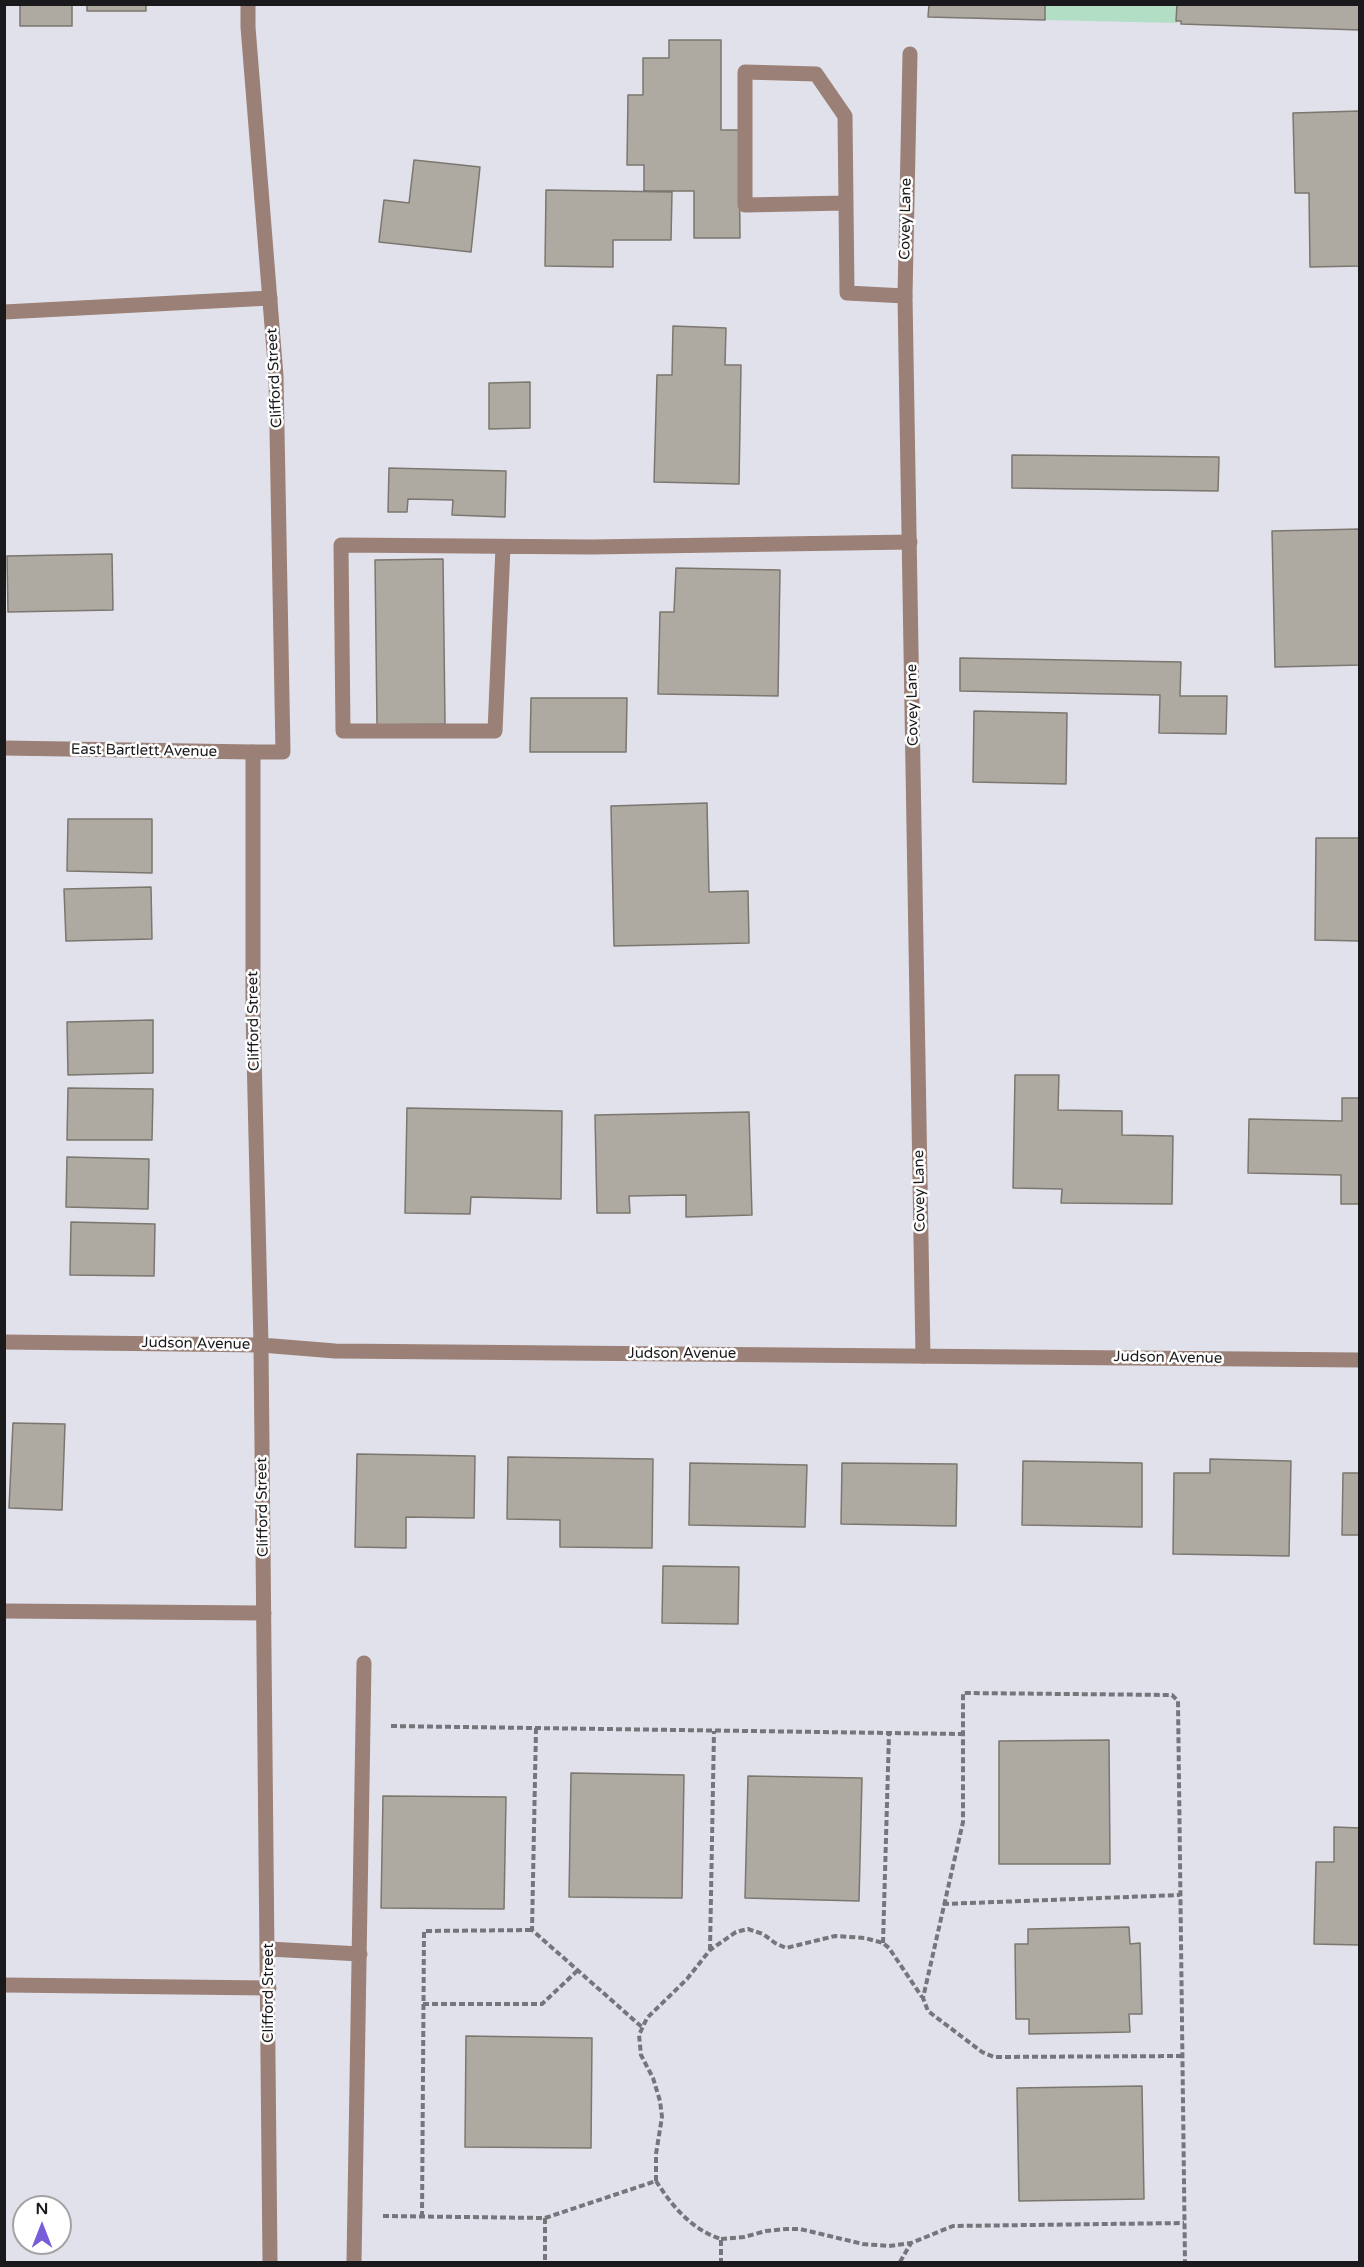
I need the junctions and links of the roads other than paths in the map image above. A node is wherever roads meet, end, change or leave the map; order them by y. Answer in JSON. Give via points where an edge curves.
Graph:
{"nodes":[{"id":1,"x":248,"y":4,"type":"edge"},
{"id":2,"x":910,"y":54,"type":"dead end"},
{"id":3,"x":846,"y":202,"type":"junction"},
{"id":4,"x":905,"y":296,"type":"junction"},
{"id":5,"x":270,"y":298,"type":"junction"},
{"id":6,"x":4,"y":312,"type":"edge"},
{"id":7,"x":910,"y":542,"type":"junction"},
{"id":8,"x":503,"y":547,"type":"junction"},
{"id":9,"x":4,"y":748,"type":"edge"},
{"id":10,"x":253,"y":752,"type":"junction"},
{"id":11,"x":283,"y":752,"type":"joint"},
{"id":12,"x":4,"y":1342,"type":"edge"},
{"id":13,"x":261,"y":1345,"type":"junction"},
{"id":14,"x":923,"y":1356,"type":"junction"},
{"id":15,"x":1359,"y":1360,"type":"edge"},
{"id":16,"x":4,"y":1611,"type":"edge"},
{"id":17,"x":264,"y":1613,"type":"junction"},
{"id":18,"x":364,"y":1663,"type":"dead end"},
{"id":19,"x":268,"y":1949,"type":"junction"},
{"id":20,"x":360,"y":1954,"type":"junction"},
{"id":21,"x":4,"y":1985,"type":"edge"},
{"id":22,"x":268,"y":1988,"type":"junction"},
{"id":23,"x":270,"y":2262,"type":"edge"},
{"id":24,"x":354,"y":2262,"type":"edge"}],
"edges":[{"from":1,"to":5,"type":"street","name":"Clifford Street"},
{"from":2,"to":4,"type":"street","name":"Covey Lane"},
{"from":3,"to":3,"type":"street","via":[[845,116],[816,74],[745,72],[745,205]]},
{"from":3,"to":4,"type":"street","via":[[847,293]]},
{"from":4,"to":7,"type":"street","name":"Covey Lane"},
{"from":5,"to":6,"type":"street"},
{"from":5,"to":11,"type":"street","name":"Clifford Street","via":[[276,376]]},
{"from":7,"to":8,"type":"street"},
{"from":7,"to":14,"type":"street","name":"Covey Lane"},
{"from":8,"to":8,"type":"street","via":[[340,544],[343,731],[495,731]]},
{"from":9,"to":10,"type":"street","name":"East Bartlett Avenue"},
{"from":10,"to":11,"type":"street","name":"East Bartlett Avenue"},
{"from":10,"to":13,"type":"street","name":"Clifford Street","via":[[253,1012]]},
{"from":12,"to":13,"type":"street","name":"Judson Avenue"},
{"from":13,"to":14,"type":"street","name":"Judson Avenue","via":[[335,1351]]},
{"from":13,"to":17,"type":"street","name":"Clifford Street"},
{"from":14,"to":15,"type":"street","name":"Judson Avenue"},
{"from":16,"to":17,"type":"street"},
{"from":17,"to":19,"type":"street","name":"Clifford Street"},
{"from":18,"to":20,"type":"street"},
{"from":19,"to":20,"type":"street"},
{"from":19,"to":22,"type":"street","name":"Clifford Street"},
{"from":20,"to":24,"type":"street"},
{"from":21,"to":22,"type":"street"},
{"from":22,"to":23,"type":"street","name":"Clifford Street"}]}
